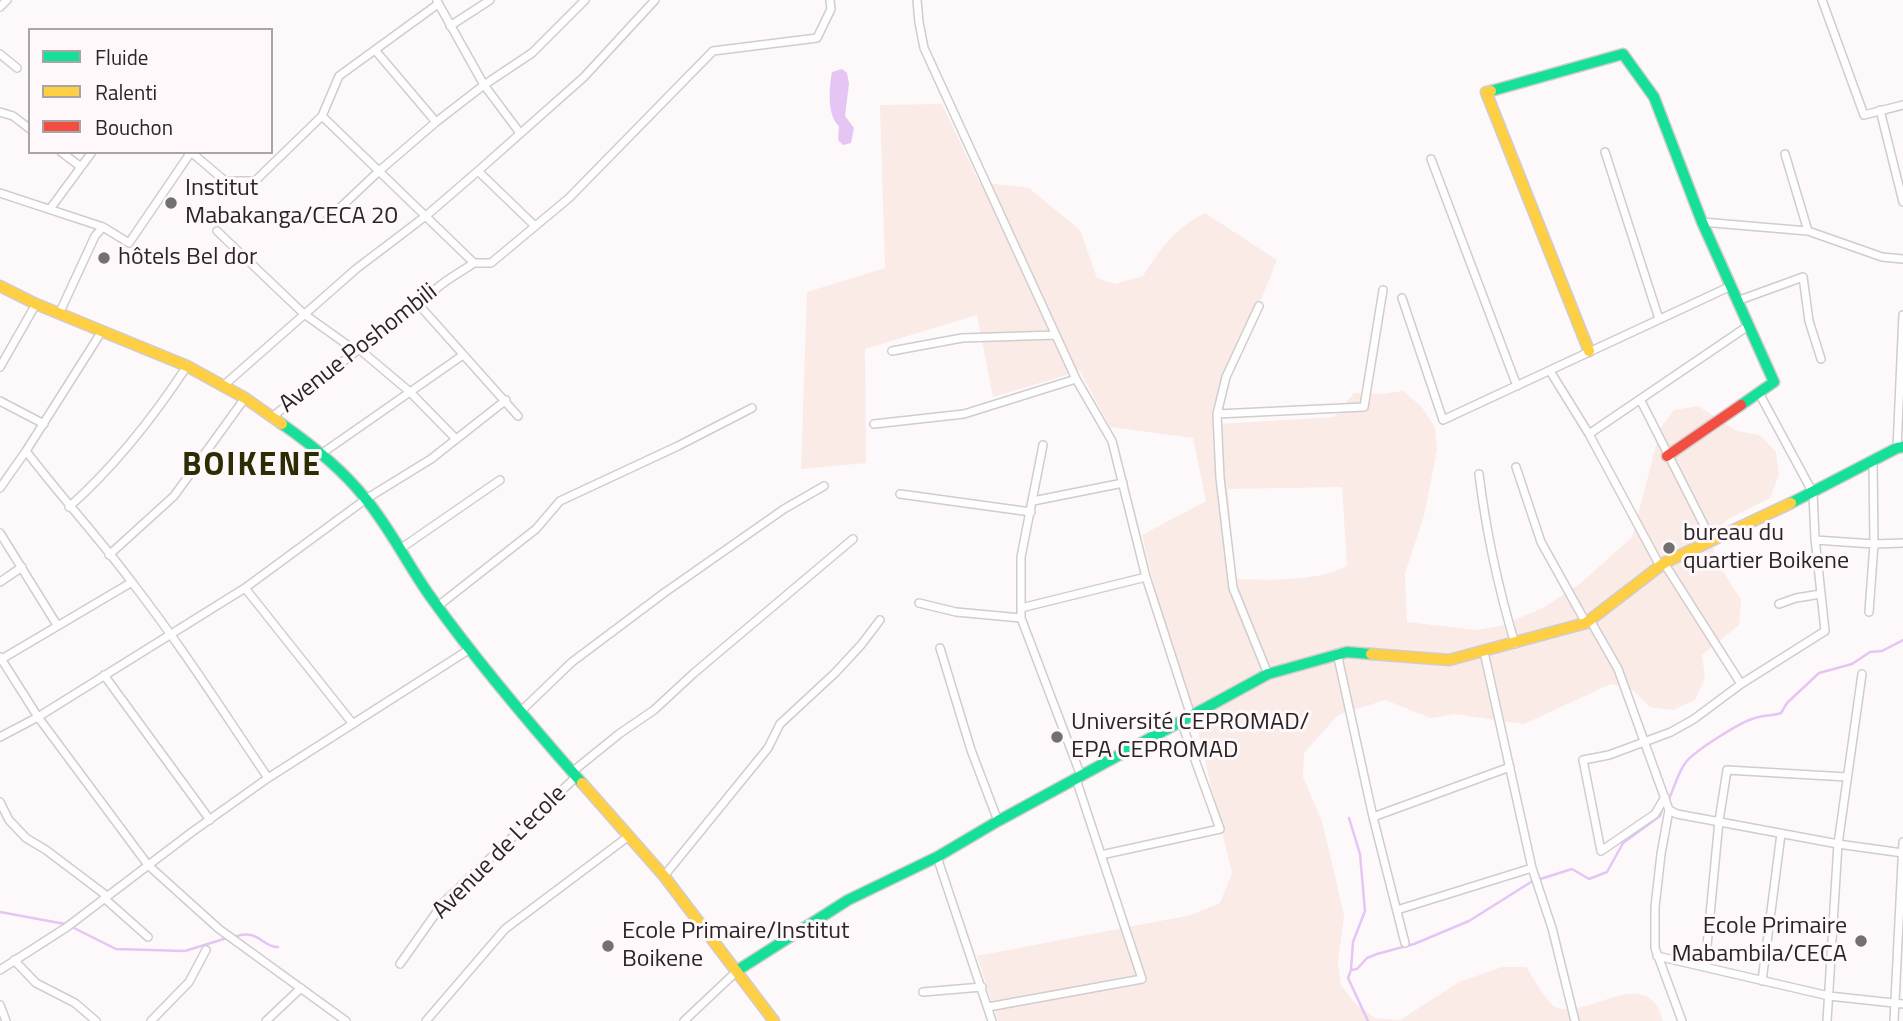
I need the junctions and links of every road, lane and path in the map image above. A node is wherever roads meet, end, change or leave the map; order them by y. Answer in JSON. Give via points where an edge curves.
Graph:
{"nodes":[{"id":1,"x":6,"y":0,"type":"edge"},
{"id":2,"x":490,"y":0,"type":"edge"},
{"id":3,"x":585,"y":0,"type":"edge"},
{"id":4,"x":655,"y":0,"type":"edge"},
{"id":5,"x":830,"y":0,"type":"edge"},
{"id":6,"x":917,"y":0,"type":"edge"},
{"id":7,"x":1822,"y":0,"type":"edge"},
{"id":8,"x":437,"y":2,"type":"edge"},
{"id":9,"x":0,"y":7,"type":"edge"},
{"id":10,"x":450,"y":26,"type":"junction"},
{"id":11,"x":375,"y":50,"type":"junction"},
{"id":12,"x":0,"y":54,"type":"edge"},
{"id":13,"x":17,"y":68,"type":"dead end"},
{"id":14,"x":484,"y":85,"type":"junction"},
{"id":15,"x":1903,"y":105,"type":"edge"},
{"id":16,"x":1880,"y":110,"type":"junction"},
{"id":17,"x":0,"y":112,"type":"edge"},
{"id":18,"x":322,"y":116,"type":"junction"},
{"id":19,"x":436,"y":122,"type":"junction"},
{"id":20,"x":28,"y":127,"type":"edge"},
{"id":21,"x":520,"y":133,"type":"junction"},
{"id":22,"x":1605,"y":152,"type":"dead end"},
{"id":23,"x":64,"y":154,"type":"edge"},
{"id":24,"x":91,"y":154,"type":"edge"},
{"id":25,"x":190,"y":154,"type":"edge"},
{"id":26,"x":193,"y":154,"type":"edge"},
{"id":27,"x":1785,"y":154,"type":"dead end"},
{"id":28,"x":1431,"y":159,"type":"dead end"},
{"id":29,"x":81,"y":167,"type":"junction"},
{"id":30,"x":478,"y":171,"type":"junction"},
{"id":31,"x":378,"y":172,"type":"junction"},
{"id":32,"x":0,"y":193,"type":"edge"},
{"id":33,"x":1903,"y":202,"type":"edge"},
{"id":34,"x":50,"y":209,"type":"junction"},
{"id":35,"x":428,"y":215,"type":"junction"},
{"id":36,"x":326,"y":221,"type":"dead end"},
{"id":37,"x":1702,"y":222,"type":"junction"},
{"id":38,"x":535,"y":226,"type":"junction"},
{"id":39,"x":103,"y":227,"type":"junction"},
{"id":40,"x":217,"y":230,"type":"dead end"},
{"id":41,"x":1808,"y":232,"type":"junction"},
{"id":42,"x":1903,"y":259,"type":"edge"},
{"id":43,"x":474,"y":263,"type":"junction"},
{"id":44,"x":0,"y":286,"type":"edge"},
{"id":45,"x":1731,"y":286,"type":"junction"},
{"id":46,"x":1383,"y":290,"type":"dead end"},
{"id":47,"x":1402,"y":298,"type":"dead end"},
{"id":48,"x":1737,"y":301,"type":"junction"},
{"id":49,"x":36,"y":304,"type":"junction"},
{"id":50,"x":419,"y":304,"type":"junction"},
{"id":51,"x":1259,"y":306,"type":"dead end"},
{"id":52,"x":59,"y":314,"type":"junction"},
{"id":53,"x":304,"y":314,"type":"junction"},
{"id":54,"x":1903,"y":315,"type":"edge"},
{"id":55,"x":1659,"y":319,"type":"junction"},
{"id":56,"x":1748,"y":326,"type":"junction"},
{"id":57,"x":102,"y":331,"type":"junction"},
{"id":58,"x":1056,"y":335,"type":"junction"},
{"id":59,"x":357,"y":350,"type":"junction"},
{"id":60,"x":892,"y":351,"type":"dead end"},
{"id":61,"x":1590,"y":351,"type":"junction"},
{"id":62,"x":463,"y":355,"type":"junction"},
{"id":63,"x":1821,"y":359,"type":"dead end"},
{"id":64,"x":187,"y":366,"type":"junction"},
{"id":65,"x":0,"y":368,"type":"edge"},
{"id":66,"x":1550,"y":371,"type":"junction"},
{"id":67,"x":1076,"y":379,"type":"junction"},
{"id":68,"x":223,"y":386,"type":"junction"},
{"id":69,"x":1517,"y":386,"type":"junction"},
{"id":70,"x":410,"y":393,"type":"junction"},
{"id":71,"x":1759,"y":393,"type":"junction"},
{"id":72,"x":244,"y":398,"type":"junction"},
{"id":73,"x":1640,"y":399,"type":"junction"},
{"id":74,"x":506,"y":400,"type":"junction"},
{"id":75,"x":0,"y":401,"type":"edge"},
{"id":76,"x":752,"y":408,"type":"dead end"},
{"id":77,"x":1217,"y":414,"type":"junction"},
{"id":78,"x":518,"y":416,"type":"dead end"},
{"id":79,"x":272,"y":417,"type":"junction"},
{"id":80,"x":44,"y":424,"type":"junction"},
{"id":81,"x":874,"y":424,"type":"dead end"},
{"id":82,"x":1589,"y":433,"type":"junction"},
{"id":83,"x":456,"y":439,"type":"junction"},
{"id":84,"x":1043,"y":445,"type":"dead end"},
{"id":85,"x":1900,"y":447,"type":"edge"},
{"id":86,"x":26,"y":451,"type":"junction"},
{"id":87,"x":321,"y":454,"type":"junction"},
{"id":88,"x":1667,"y":456,"type":"junction"},
{"id":89,"x":1872,"y":462,"type":"junction"},
{"id":90,"x":1516,"y":467,"type":"dead end"},
{"id":91,"x":1479,"y":474,"type":"dead end"},
{"id":92,"x":500,"y":480,"type":"dead end"},
{"id":93,"x":1123,"y":483,"type":"junction"},
{"id":94,"x":824,"y":486,"type":"dead end"},
{"id":95,"x":0,"y":488,"type":"edge"},
{"id":96,"x":1813,"y":493,"type":"junction"},
{"id":97,"x":900,"y":495,"type":"dead end"},
{"id":98,"x":366,"y":499,"type":"junction"},
{"id":99,"x":1033,"y":500,"type":"junction"},
{"id":100,"x":69,"y":507,"type":"junction"},
{"id":101,"x":1031,"y":512,"type":"junction"},
{"id":102,"x":0,"y":533,"type":"edge"},
{"id":103,"x":853,"y":539,"type":"dead end"},
{"id":104,"x":1815,"y":540,"type":"junction"},
{"id":105,"x":1712,"y":541,"type":"junction"},
{"id":106,"x":1903,"y":543,"type":"edge"},
{"id":107,"x":1874,"y":544,"type":"junction"},
{"id":108,"x":400,"y":549,"type":"junction"},
{"id":109,"x":109,"y":555,"type":"junction"},
{"id":110,"x":1662,"y":565,"type":"junction"},
{"id":111,"x":22,"y":567,"type":"junction"},
{"id":112,"x":1146,"y":577,"type":"junction"},
{"id":113,"x":0,"y":582,"type":"edge"},
{"id":114,"x":132,"y":582,"type":"junction"},
{"id":115,"x":245,"y":588,"type":"junction"},
{"id":116,"x":1821,"y":594,"type":"junction"},
{"id":117,"x":919,"y":603,"type":"dead end"},
{"id":118,"x":1779,"y":604,"type":"dead end"},
{"id":119,"x":438,"y":606,"type":"junction"},
{"id":120,"x":1021,"y":608,"type":"junction"},
{"id":121,"x":1869,"y":612,"type":"dead end"},
{"id":122,"x":1021,"y":618,"type":"junction"},
{"id":123,"x":880,"y":620,"type":"dead end"},
{"id":124,"x":1588,"y":622,"type":"junction"},
{"id":125,"x":57,"y":625,"type":"junction"},
{"id":126,"x":170,"y":634,"type":"junction"},
{"id":127,"x":1516,"y":643,"type":"junction"},
{"id":128,"x":940,"y":648,"type":"dead end"},
{"id":129,"x":470,"y":649,"type":"junction"},
{"id":130,"x":1485,"y":652,"type":"junction"},
{"id":131,"x":1337,"y":653,"type":"junction"},
{"id":132,"x":0,"y":659,"type":"edge"},
{"id":133,"x":1268,"y":674,"type":"junction"},
{"id":134,"x":1862,"y":674,"type":"dead end"},
{"id":135,"x":104,"y":675,"type":"junction"},
{"id":136,"x":1741,"y":684,"type":"junction"},
{"id":137,"x":520,"y":712,"type":"junction"},
{"id":138,"x":1191,"y":716,"type":"junction"},
{"id":139,"x":37,"y":717,"type":"junction"},
{"id":140,"x":1181,"y":722,"type":"junction"},
{"id":141,"x":353,"y":724,"type":"junction"},
{"id":142,"x":0,"y":737,"type":"edge"},
{"id":143,"x":1645,"y":740,"type":"junction"},
{"id":144,"x":1510,"y":767,"type":"junction"},
{"id":145,"x":574,"y":775,"type":"junction"},
{"id":146,"x":1079,"y":777,"type":"junction"},
{"id":147,"x":268,"y":778,"type":"junction"},
{"id":148,"x":1847,"y":778,"type":"junction"},
{"id":149,"x":0,"y":802,"type":"edge"},
{"id":150,"x":1667,"y":803,"type":"junction"},
{"id":151,"x":1373,"y":817,"type":"junction"},
{"id":152,"x":210,"y":820,"type":"junction"},
{"id":153,"x":998,"y":821,"type":"junction"},
{"id":154,"x":1719,"y":821,"type":"junction"},
{"id":155,"x":1781,"y":834,"type":"junction"},
{"id":156,"x":629,"y":836,"type":"junction"},
{"id":157,"x":1903,"y":842,"type":"edge"},
{"id":158,"x":1838,"y":844,"type":"junction"},
{"id":159,"x":1902,"y":853,"type":"edge"},
{"id":160,"x":1101,"y":855,"type":"junction"},
{"id":161,"x":937,"y":857,"type":"junction"},
{"id":162,"x":148,"y":865,"type":"junction"},
{"id":163,"x":1531,"y":868,"type":"junction"},
{"id":164,"x":664,"y":876,"type":"junction"},
{"id":165,"x":106,"y":897,"type":"junction"},
{"id":166,"x":1397,"y":910,"type":"junction"},
{"id":167,"x":148,"y":937,"type":"dead end"},
{"id":168,"x":1405,"y":943,"type":"dead end"},
{"id":169,"x":206,"y":950,"type":"dead end"},
{"id":170,"x":1657,"y":957,"type":"junction"},
{"id":171,"x":14,"y":960,"type":"junction"},
{"id":172,"x":400,"y":964,"type":"dead end"},
{"id":173,"x":1705,"y":967,"type":"junction"},
{"id":174,"x":0,"y":970,"type":"edge"},
{"id":175,"x":738,"y":970,"type":"junction"},
{"id":176,"x":1762,"y":981,"type":"junction"},
{"id":177,"x":982,"y":987,"type":"junction"},
{"id":178,"x":301,"y":988,"type":"junction"},
{"id":179,"x":923,"y":992,"type":"dead end"},
{"id":180,"x":1829,"y":996,"type":"junction"},
{"id":181,"x":1899,"y":1004,"type":"edge"},
{"id":182,"x":0,"y":1005,"type":"edge"},
{"id":183,"x":988,"y":1007,"type":"junction"},
{"id":184,"x":6,"y":1021,"type":"edge"},
{"id":185,"x":96,"y":1021,"type":"edge"},
{"id":186,"x":151,"y":1021,"type":"edge"},
{"id":187,"x":266,"y":1021,"type":"edge"},
{"id":188,"x":346,"y":1021,"type":"edge"},
{"id":189,"x":426,"y":1021,"type":"edge"},
{"id":190,"x":684,"y":1021,"type":"edge"},
{"id":191,"x":774,"y":1021,"type":"edge"},
{"id":192,"x":992,"y":1021,"type":"edge"},
{"id":193,"x":1575,"y":1021,"type":"edge"},
{"id":194,"x":1682,"y":1021,"type":"edge"},
{"id":195,"x":1827,"y":1021,"type":"edge"},
{"id":196,"x":1894,"y":1021,"type":"edge"}],
"edges":[{"from":1,"to":9,"type":"street"},
{"from":2,"to":10,"type":"street"},
{"from":3,"to":14,"type":"street","via":[[532,53]]},
{"from":4,"to":21,"type":"street","via":[[584,77]]},
{"from":5,"to":38,"type":"street","name":"Avenue Poshombili","via":[[831,9],[817,38],[713,51],[569,198]]},
{"from":6,"to":58,"type":"street","via":[[924,48]]},
{"from":7,"to":16,"type":"street","via":[[1864,115]]},
{"from":8,"to":10,"type":"street"},
{"from":8,"to":11,"type":"street"},
{"from":10,"to":14,"type":"street"},
{"from":11,"to":18,"type":"street","via":[[339,76]]},
{"from":11,"to":19,"type":"street"},
{"from":12,"to":13,"type":"street"},
{"from":14,"to":19,"type":"street"},
{"from":14,"to":21,"type":"street"},
{"from":15,"to":16,"type":"street"},
{"from":16,"to":33,"type":"street"},
{"from":17,"to":20,"type":"street"},
{"from":18,"to":26,"type":"street","via":[[255,181],[225,181]]},
{"from":18,"to":31,"type":"street"},
{"from":19,"to":31,"type":"street"},
{"from":21,"to":30,"type":"street"},
{"from":22,"to":55,"type":"street"},
{"from":23,"to":29,"type":"street"},
{"from":24,"to":29,"type":"street"},
{"from":25,"to":39,"type":"street","via":[[129,243]]},
{"from":27,"to":41,"type":"street"},
{"from":28,"to":69,"type":"street"},
{"from":29,"to":34,"type":"street"},
{"from":30,"to":35,"type":"street"},
{"from":30,"to":38,"type":"street"},
{"from":31,"to":35,"type":"street"},
{"from":31,"to":36,"type":"street"},
{"from":32,"to":34,"type":"street"},
{"from":34,"to":39,"type":"street"},
{"from":35,"to":43,"type":"street"},
{"from":35,"to":53,"type":"street"},
{"from":37,"to":41,"type":"street"},
{"from":37,"to":45,"type":"main road"},
{"from":37,"to":61,"type":"main road","via":[[1654,97],[1623,54],[1486,92]]},
{"from":38,"to":43,"type":"street","name":"Avenue Poshombili","via":[[491,263]]},
{"from":39,"to":52,"type":"street"},
{"from":40,"to":53,"type":"street"},
{"from":41,"to":42,"type":"street","via":[[1882,257]]},
{"from":43,"to":50,"type":"street","name":"Avenue Poshombili"},
{"from":44,"to":49,"type":"main road"},
{"from":45,"to":48,"type":"main road"},
{"from":45,"to":55,"type":"street"},
{"from":46,"to":77,"type":"street","via":[[1364,407]]},
{"from":47,"to":69,"type":"street","via":[[1443,421]]},
{"from":48,"to":56,"type":"main road"},
{"from":48,"to":63,"type":"street","via":[[1803,277],[1809,321]]},
{"from":49,"to":52,"type":"main road"},
{"from":49,"to":65,"type":"street"},
{"from":50,"to":59,"type":"street","name":"Avenue Poshombili"},
{"from":50,"to":62,"type":"street"},
{"from":51,"to":77,"type":"street","via":[[1226,377]]},
{"from":52,"to":57,"type":"main road"},
{"from":53,"to":59,"type":"street"},
{"from":53,"to":68,"type":"street"},
{"from":54,"to":85,"type":"street"},
{"from":55,"to":61,"type":"street"},
{"from":56,"to":71,"type":"main road","via":[[1774,382]]},
{"from":56,"to":73,"type":"street"},
{"from":57,"to":64,"type":"main road"},
{"from":57,"to":80,"type":"street"},
{"from":58,"to":60,"type":"street","via":[[962,338]]},
{"from":58,"to":67,"type":"street"},
{"from":59,"to":70,"type":"street"},
{"from":59,"to":79,"type":"street","name":"Avenue Poshombili"},
{"from":61,"to":66,"type":"street"},
{"from":62,"to":70,"type":"street"},
{"from":62,"to":74,"type":"street"},
{"from":64,"to":68,"type":"main road"},
{"from":64,"to":100,"type":"street","via":[[157,411]]},
{"from":66,"to":69,"type":"street"},
{"from":66,"to":82,"type":"street"},
{"from":67,"to":81,"type":"street","via":[[964,414]]},
{"from":67,"to":93,"type":"street","via":[[1112,440]]},
{"from":68,"to":72,"type":"main road"},
{"from":70,"to":83,"type":"street"},
{"from":70,"to":87,"type":"street"},
{"from":71,"to":88,"type":"main road"},
{"from":71,"to":96,"type":"street"},
{"from":72,"to":79,"type":"main road"},
{"from":72,"to":109,"type":"street","via":[[174,496]]},
{"from":73,"to":82,"type":"street"},
{"from":73,"to":88,"type":"street"},
{"from":74,"to":78,"type":"street"},
{"from":74,"to":83,"type":"street"},
{"from":75,"to":80,"type":"street"},
{"from":76,"to":119,"type":"street","via":[[560,501],[537,529]]},
{"from":77,"to":133,"type":"street","via":[[1233,588]]},
{"from":79,"to":87,"type":"main road"},
{"from":80,"to":86,"type":"street"},
{"from":82,"to":110,"type":"street"},
{"from":83,"to":98,"type":"street"},
{"from":84,"to":99,"type":"street"},
{"from":85,"to":89,"type":"main road"},
{"from":86,"to":95,"type":"street"},
{"from":86,"to":100,"type":"street"},
{"from":87,"to":98,"type":"main road"},
{"from":88,"to":105,"type":"street"},
{"from":89,"to":96,"type":"main road"},
{"from":89,"to":107,"type":"street"},
{"from":90,"to":124,"type":"street","via":[[1541,542]]},
{"from":91,"to":127,"type":"street","via":[[1498,586]]},
{"from":92,"to":108,"type":"street"},
{"from":93,"to":99,"type":"street"},
{"from":93,"to":112,"type":"street"},
{"from":94,"to":137,"type":"street","via":[[664,593],[572,662]]},
{"from":96,"to":104,"type":"street"},
{"from":96,"to":105,"type":"main road"},
{"from":97,"to":101,"type":"street"},
{"from":98,"to":108,"type":"main road"},
{"from":98,"to":115,"type":"street"},
{"from":99,"to":101,"type":"street"},
{"from":100,"to":109,"type":"street"},
{"from":101,"to":120,"type":"street","via":[[1021,556]]},
{"from":102,"to":111,"type":"street"},
{"from":103,"to":145,"type":"street","name":"Avenue de L'ecole"},
{"from":104,"to":107,"type":"street"},
{"from":104,"to":116,"type":"street"},
{"from":105,"to":110,"type":"main road"},
{"from":106,"to":107,"type":"street"},
{"from":107,"to":121,"type":"street"},
{"from":108,"to":119,"type":"main road"},
{"from":109,"to":114,"type":"street"},
{"from":110,"to":124,"type":"main road"},
{"from":110,"to":136,"type":"street"},
{"from":111,"to":113,"type":"street"},
{"from":111,"to":125,"type":"street"},
{"from":112,"to":120,"type":"street"},
{"from":112,"to":138,"type":"street"},
{"from":114,"to":125,"type":"street"},
{"from":114,"to":126,"type":"street"},
{"from":115,"to":126,"type":"street"},
{"from":115,"to":141,"type":"street"},
{"from":116,"to":118,"type":"street"},
{"from":116,"to":136,"type":"street","via":[[1825,631]]},
{"from":117,"to":122,"type":"street","via":[[956,612]]},
{"from":119,"to":129,"type":"main road"},
{"from":120,"to":122,"type":"street"},
{"from":122,"to":146,"type":"street"},
{"from":123,"to":164,"type":"street","via":[[835,673],[780,724],[768,748]]},
{"from":124,"to":127,"type":"main road"},
{"from":124,"to":143,"type":"street","via":[[1618,669]]},
{"from":125,"to":132,"type":"street"},
{"from":126,"to":135,"type":"street"},
{"from":126,"to":147,"type":"street"},
{"from":127,"to":130,"type":"main road"},
{"from":128,"to":153,"type":"street"},
{"from":129,"to":137,"type":"main road"},
{"from":129,"to":141,"type":"street"},
{"from":130,"to":131,"type":"main road","via":[[1449,660]]},
{"from":130,"to":144,"type":"street"},
{"from":131,"to":133,"type":"main road"},
{"from":131,"to":151,"type":"street"},
{"from":132,"to":139,"type":"street"},
{"from":133,"to":138,"type":"main road"},
{"from":134,"to":148,"type":"street"},
{"from":135,"to":139,"type":"street"},
{"from":135,"to":152,"type":"street"},
{"from":136,"to":143,"type":"street","via":[[1694,719]]},
{"from":137,"to":145,"type":"main road"},
{"from":138,"to":140,"type":"main road"},
{"from":139,"to":142,"type":"street"},
{"from":139,"to":162,"type":"street"},
{"from":140,"to":146,"type":"main road"},
{"from":140,"to":160,"type":"street","via":[[1220,830]]},
{"from":141,"to":147,"type":"street"},
{"from":143,"to":150,"type":"street"},
{"from":143,"to":150,"type":"street","via":[[1583,760],[1601,851]]},
{"from":144,"to":151,"type":"street"},
{"from":144,"to":163,"type":"street"},
{"from":145,"to":156,"type":"main road"},
{"from":145,"to":172,"type":"street","name":"Avenue de L'ecole","via":[[443,902]]},
{"from":146,"to":153,"type":"main road"},
{"from":146,"to":160,"type":"street"},
{"from":147,"to":152,"type":"street"},
{"from":148,"to":154,"type":"street","via":[[1727,771]]},
{"from":148,"to":158,"type":"street"},
{"from":149,"to":165,"type":"street","via":[[26,838]]},
{"from":150,"to":154,"type":"street","via":[[1677,814]]},
{"from":150,"to":170,"type":"street","via":[[1655,908]]},
{"from":151,"to":166,"type":"street"},
{"from":152,"to":162,"type":"street"},
{"from":153,"to":161,"type":"main road"},
{"from":154,"to":155,"type":"street"},
{"from":154,"to":173,"type":"street"},
{"from":155,"to":158,"type":"street"},
{"from":155,"to":176,"type":"street"},
{"from":156,"to":164,"type":"main road"},
{"from":156,"to":189,"type":"street","via":[[505,929]]},
{"from":157,"to":159,"type":"street"},
{"from":158,"to":159,"type":"street"},
{"from":158,"to":180,"type":"street"},
{"from":159,"to":181,"type":"street"},
{"from":160,"to":183,"type":"street","via":[[1142,979]]},
{"from":161,"to":175,"type":"main road","via":[[848,900]]},
{"from":161,"to":177,"type":"street"},
{"from":162,"to":165,"type":"street"},
{"from":162,"to":178,"type":"street","via":[[219,929]]},
{"from":163,"to":166,"type":"street"},
{"from":163,"to":193,"type":"street","via":[[1552,928]]},
{"from":164,"to":175,"type":"main road"},
{"from":165,"to":167,"type":"street"},
{"from":165,"to":171,"type":"street"},
{"from":166,"to":168,"type":"street"},
{"from":169,"to":186,"type":"street","via":[[189,982]]},
{"from":170,"to":173,"type":"street"},
{"from":170,"to":194,"type":"street"},
{"from":171,"to":174,"type":"street"},
{"from":171,"to":185,"type":"street","via":[[36,983],[75,1003]]},
{"from":173,"to":176,"type":"street"},
{"from":175,"to":190,"type":"street"},
{"from":175,"to":191,"type":"main road"},
{"from":176,"to":180,"type":"street"},
{"from":177,"to":179,"type":"street"},
{"from":177,"to":183,"type":"street"},
{"from":178,"to":187,"type":"street"},
{"from":178,"to":188,"type":"street"},
{"from":180,"to":181,"type":"street"},
{"from":180,"to":195,"type":"street"},
{"from":181,"to":196,"type":"street"},
{"from":182,"to":184,"type":"street"},
{"from":183,"to":192,"type":"street"}]}
